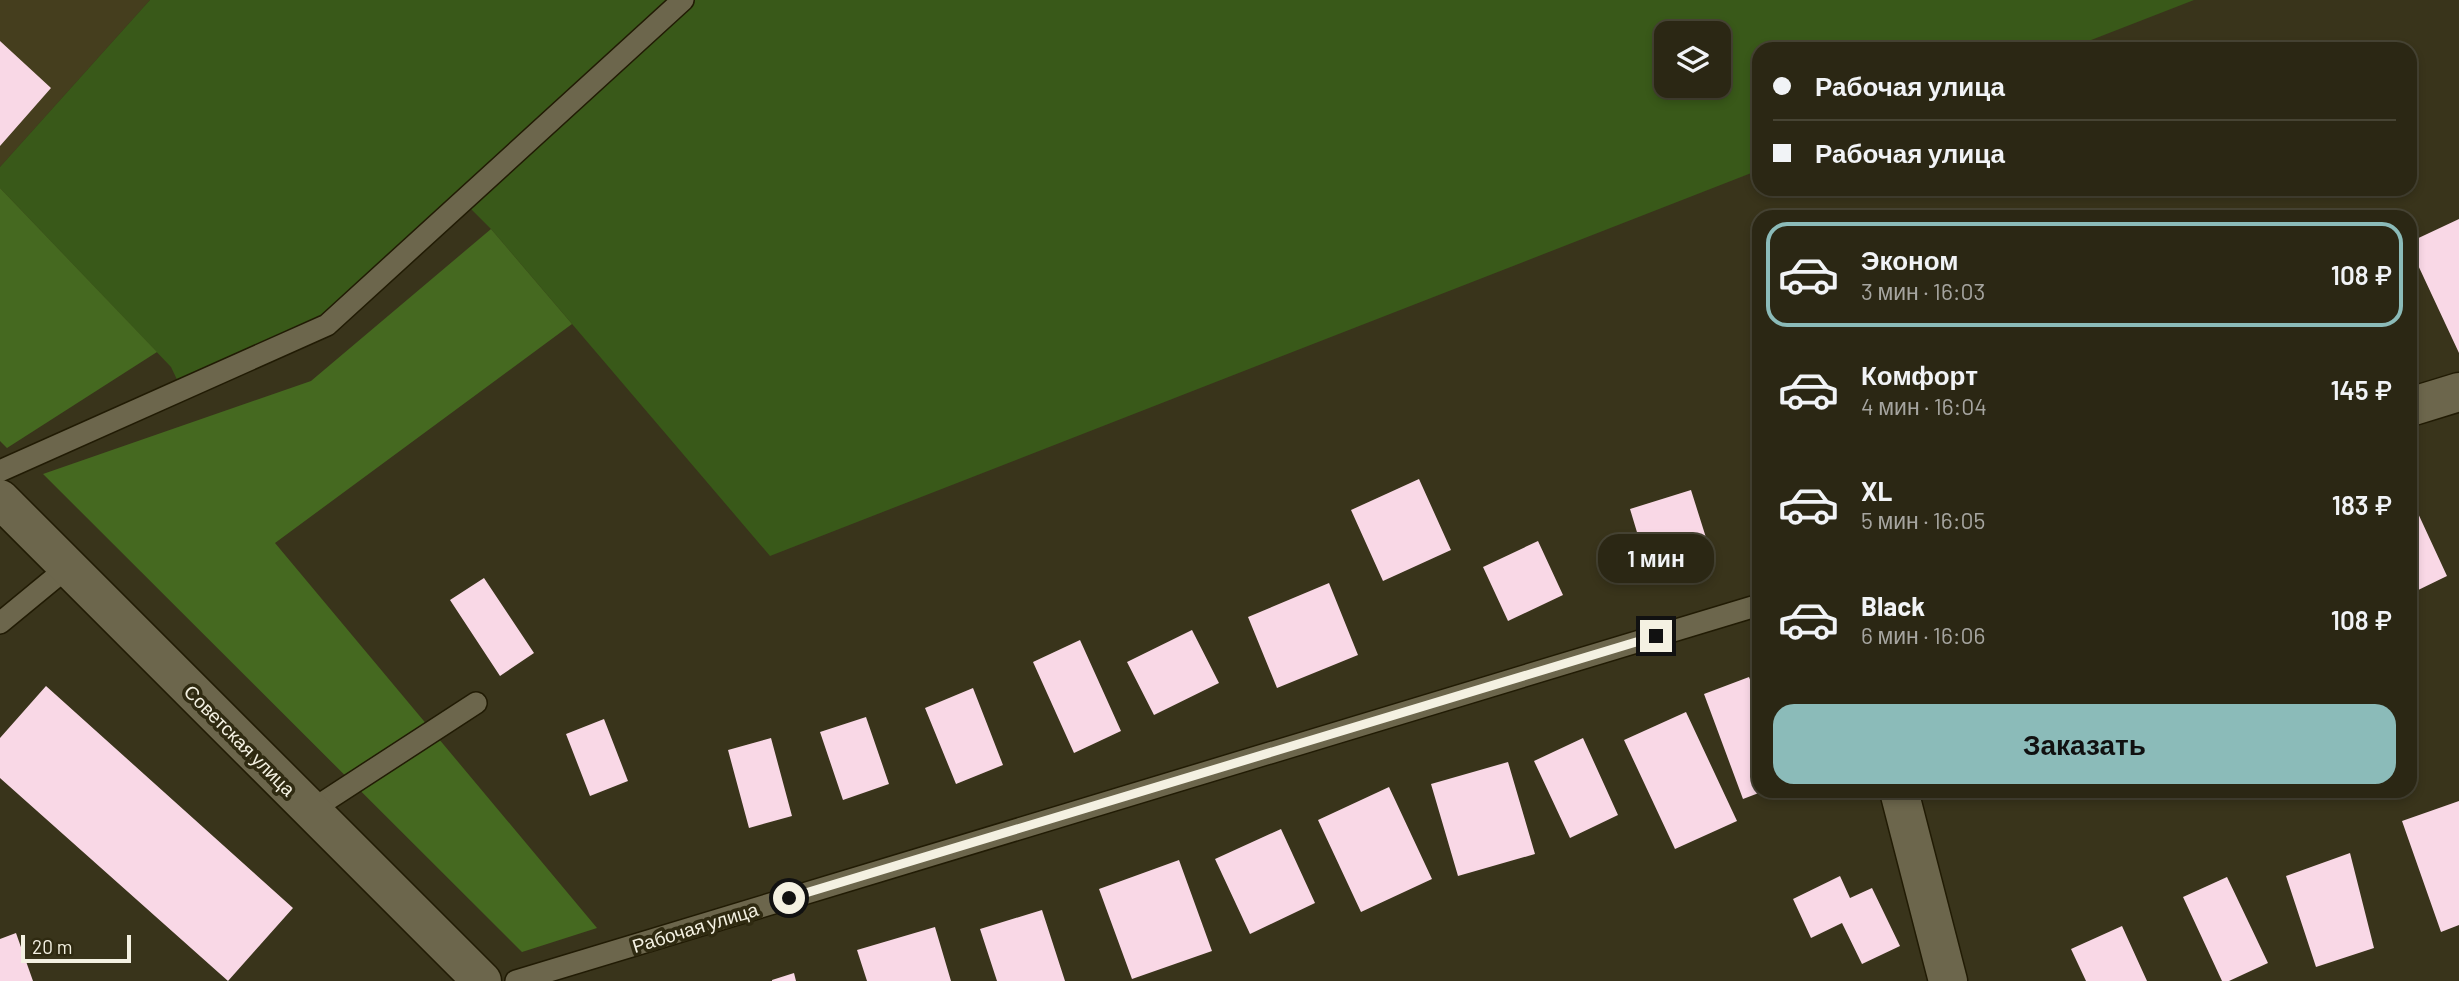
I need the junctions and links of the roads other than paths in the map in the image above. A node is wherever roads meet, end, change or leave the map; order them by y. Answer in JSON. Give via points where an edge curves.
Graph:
{"nodes":[{"id":1,"x":683,"y":0,"type":"edge"},
{"id":2,"x":2459,"y":392,"type":"edge"},
{"id":3,"x":2417,"y":405,"type":"edge"},
{"id":4,"x":0,"y":471,"type":"edge"},
{"id":5,"x":0,"y":499,"type":"edge"},
{"id":6,"x":68,"y":567,"type":"junction"},
{"id":7,"x":1752,"y":607,"type":"edge"},
{"id":8,"x":0,"y":623,"type":"edge"},
{"id":9,"x":476,"y":703,"type":"dead end"},
{"id":10,"x":1901,"y":798,"type":"edge"},
{"id":11,"x":310,"y":811,"type":"junction"},
{"id":12,"x":482,"y":981,"type":"edge"},
{"id":13,"x":516,"y":981,"type":"edge"},
{"id":14,"x":1948,"y":981,"type":"edge"}],
"edges":[{"from":1,"to":4,"type":"lane","via":[[327,326]]},
{"from":2,"to":3,"type":"main road"},
{"from":5,"to":6,"type":"main road","name":"Советская улица"},
{"from":6,"to":8,"type":"lane"},
{"from":6,"to":11,"type":"main road","name":"Советская улица"},
{"from":7,"to":13,"type":"lane","name":"Рабочая улица"},
{"from":9,"to":11,"type":"lane"},
{"from":10,"to":14,"type":"main road"},
{"from":11,"to":12,"type":"main road","name":"Советская улица"}]}
